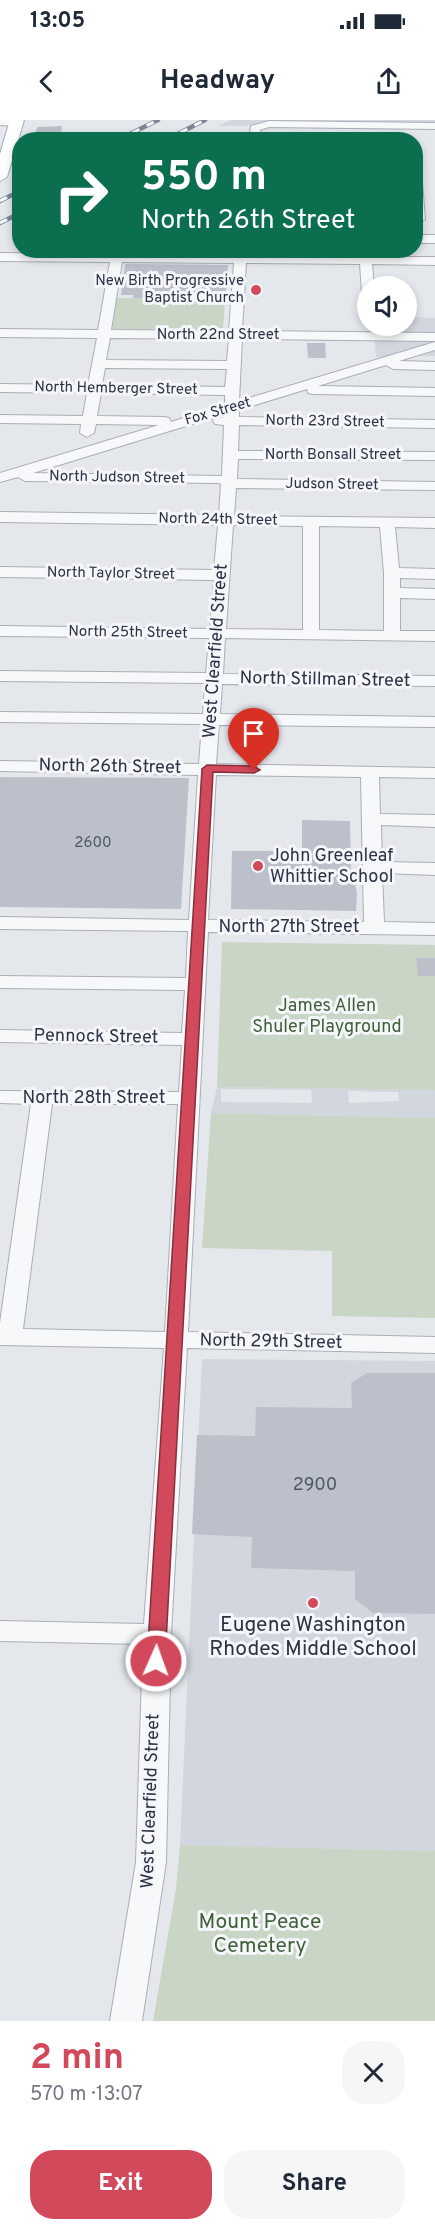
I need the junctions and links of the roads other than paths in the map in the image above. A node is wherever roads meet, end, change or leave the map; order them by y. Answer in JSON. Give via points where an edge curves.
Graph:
{"nodes":[{"id":1,"x":16,"y":121,"type":"edge"},
{"id":2,"x":0,"y":122,"type":"edge"},
{"id":3,"x":435,"y":126,"type":"edge"},
{"id":4,"x":255,"y":132,"type":"edge"},
{"id":5,"x":12,"y":135,"type":"edge"},
{"id":6,"x":0,"y":177,"type":"edge"},
{"id":7,"x":117,"y":258,"type":"edge"},
{"id":8,"x":241,"y":258,"type":"edge"},
{"id":9,"x":365,"y":258,"type":"edge"},
{"id":10,"x":393,"y":258,"type":"edge"},
{"id":11,"x":435,"y":261,"type":"edge"},
{"id":12,"x":367,"y":276,"type":"edge"},
{"id":13,"x":0,"y":333,"type":"edge"},
{"id":14,"x":104,"y":334,"type":"junction"},
{"id":15,"x":237,"y":334,"type":"junction"},
{"id":16,"x":435,"y":337,"type":"edge"},
{"id":17,"x":371,"y":346,"type":"edge"},
{"id":18,"x":435,"y":346,"type":"edge"},
{"id":19,"x":99,"y":364,"type":"junction"},
{"id":20,"x":234,"y":365,"type":"junction"},
{"id":21,"x":435,"y":366,"type":"edge"},
{"id":22,"x":0,"y":388,"type":"edge"},
{"id":23,"x":94,"y":389,"type":"junction"},
{"id":24,"x":294,"y":390,"type":"junction"},
{"id":25,"x":232,"y":391,"type":"junction"},
{"id":26,"x":435,"y":392,"type":"edge"},
{"id":27,"x":231,"y":415,"type":"junction"},
{"id":28,"x":0,"y":419,"type":"edge"},
{"id":29,"x":89,"y":420,"type":"junction"},
{"id":30,"x":186,"y":421,"type":"junction"},
{"id":31,"x":435,"y":424,"type":"edge"},
{"id":32,"x":86,"y":452,"type":"junction"},
{"id":33,"x":231,"y":454,"type":"junction"},
{"id":34,"x":435,"y":456,"type":"edge"},
{"id":35,"x":2,"y":477,"type":"edge"},
{"id":36,"x":228,"y":481,"type":"junction"},
{"id":37,"x":435,"y":486,"type":"edge"},
{"id":38,"x":0,"y":517,"type":"edge"},
{"id":39,"x":226,"y":520,"type":"junction"},
{"id":40,"x":311,"y":521,"type":"junction"},
{"id":41,"x":387,"y":522,"type":"junction"},
{"id":42,"x":435,"y":523,"type":"edge"},
{"id":43,"x":0,"y":572,"type":"edge"},
{"id":44,"x":392,"y":573,"type":"junction"},
{"id":45,"x":435,"y":574,"type":"edge"},
{"id":46,"x":222,"y":575,"type":"junction"},
{"id":47,"x":392,"y":593,"type":"junction"},
{"id":48,"x":435,"y":594,"type":"edge"},
{"id":49,"x":0,"y":631,"type":"edge"},
{"id":50,"x":217,"y":634,"type":"junction"},
{"id":51,"x":311,"y":634,"type":"junction"},
{"id":52,"x":392,"y":635,"type":"junction"},
{"id":53,"x":435,"y":636,"type":"edge"},
{"id":54,"x":0,"y":676,"type":"edge"},
{"id":55,"x":214,"y":679,"type":"junction"},
{"id":56,"x":435,"y":681,"type":"edge"},
{"id":57,"x":0,"y":717,"type":"edge"},
{"id":58,"x":211,"y":719,"type":"junction"},
{"id":59,"x":435,"y":722,"type":"edge"},
{"id":60,"x":0,"y":766,"type":"edge"},
{"id":61,"x":207,"y":769,"type":"junction"},
{"id":62,"x":370,"y":772,"type":"junction"},
{"id":63,"x":435,"y":773,"type":"edge"},
{"id":64,"x":371,"y":819,"type":"junction"},
{"id":65,"x":435,"y":821,"type":"edge"},
{"id":66,"x":373,"y":867,"type":"junction"},
{"id":67,"x":435,"y":869,"type":"edge"},
{"id":68,"x":0,"y":922,"type":"edge"},
{"id":69,"x":198,"y":926,"type":"junction"},
{"id":70,"x":374,"y":927,"type":"junction"},
{"id":71,"x":435,"y":928,"type":"edge"},
{"id":72,"x":0,"y":982,"type":"edge"},
{"id":73,"x":195,"y":984,"type":"junction"},
{"id":74,"x":0,"y":1036,"type":"edge"},
{"id":75,"x":191,"y":1039,"type":"junction"},
{"id":76,"x":0,"y":1097,"type":"edge"},
{"id":77,"x":42,"y":1098,"type":"junction"},
{"id":78,"x":188,"y":1098,"type":"junction"},
{"id":79,"x":5,"y":1337,"type":"edge"},
{"id":80,"x":176,"y":1340,"type":"junction"},
{"id":81,"x":435,"y":1345,"type":"edge"},
{"id":82,"x":0,"y":1631,"type":"edge"},
{"id":83,"x":157,"y":1634,"type":"junction"},
{"id":84,"x":126,"y":2021,"type":"edge"}],
"edges":[{"from":1,"to":2,"type":"street"},
{"from":3,"to":4,"type":"street","via":[[259,125]]},
{"from":5,"to":6,"type":"main road"},
{"from":7,"to":14,"type":"street"},
{"from":8,"to":15,"type":"street","name":"West Clearfield Street"},
{"from":9,"to":12,"type":"street"},
{"from":10,"to":11,"type":"street"},
{"from":13,"to":14,"type":"street","name":"North 22nd Street"},
{"from":14,"to":15,"type":"street","name":"North 22nd Street"},
{"from":14,"to":19,"type":"street"},
{"from":15,"to":17,"type":"street","name":"North 22nd Street"},
{"from":15,"to":20,"type":"street","name":"West Clearfield Street"},
{"from":16,"to":17,"type":"street","name":"North 22nd Street"},
{"from":17,"to":18,"type":"street","name":"Fox Street"},
{"from":17,"to":21,"type":"street"},
{"from":17,"to":24,"type":"street","name":"Fox Street"},
{"from":19,"to":20,"type":"street"},
{"from":19,"to":23,"type":"street"},
{"from":20,"to":25,"type":"street","name":"West Clearfield Street"},
{"from":22,"to":23,"type":"street","name":"North Hemberger Street"},
{"from":23,"to":25,"type":"street","name":"North Hemberger Street"},
{"from":23,"to":29,"type":"street"},
{"from":24,"to":26,"type":"street"},
{"from":24,"to":27,"type":"street","name":"Fox Street"},
{"from":25,"to":27,"type":"street","name":"West Clearfield Street"},
{"from":27,"to":30,"type":"street","name":"North 23rd Street"},
{"from":27,"to":31,"type":"street","name":"North 23rd Street"},
{"from":27,"to":33,"type":"street","name":"West Clearfield Street"},
{"from":28,"to":29,"type":"street","name":"North 23rd Street"},
{"from":29,"to":30,"type":"street","name":"North 23rd Street"},
{"from":29,"to":32,"type":"street"},
{"from":30,"to":32,"type":"street","name":"Fox Street"},
{"from":32,"to":35,"type":"street","name":"Fox Street"},
{"from":33,"to":34,"type":"street","name":"North Bonsall Street"},
{"from":33,"to":36,"type":"street","name":"West Clearfield Street"},
{"from":35,"to":36,"type":"street","name":"North Judson Street"},
{"from":36,"to":37,"type":"street","name":"Judson Street"},
{"from":36,"to":39,"type":"street","name":"West Clearfield Street"},
{"from":38,"to":39,"type":"street","name":"North 24th Street"},
{"from":39,"to":40,"type":"street","name":"North 24th Street"},
{"from":39,"to":46,"type":"street","name":"West Clearfield Street"},
{"from":40,"to":41,"type":"street","name":"North 24th Street"},
{"from":40,"to":51,"type":"street"},
{"from":41,"to":42,"type":"street","name":"North 24th Street"},
{"from":41,"to":44,"type":"street"},
{"from":43,"to":46,"type":"street","name":"North Taylor Street"},
{"from":44,"to":45,"type":"street"},
{"from":44,"to":47,"type":"street"},
{"from":46,"to":50,"type":"street","name":"West Clearfield Street"},
{"from":47,"to":48,"type":"street"},
{"from":47,"to":52,"type":"street"},
{"from":49,"to":50,"type":"street","name":"North 25th Street"},
{"from":50,"to":51,"type":"street","name":"North 25th Street"},
{"from":50,"to":55,"type":"street","name":"West Clearfield Street"},
{"from":51,"to":52,"type":"street","name":"North 25th Street"},
{"from":52,"to":53,"type":"street","name":"North 25th Street"},
{"from":54,"to":55,"type":"street","name":"North Stillman Street"},
{"from":55,"to":56,"type":"street","name":"North Stillman Street"},
{"from":55,"to":58,"type":"street","name":"West Clearfield Street"},
{"from":57,"to":58,"type":"street"},
{"from":58,"to":59,"type":"street"},
{"from":58,"to":61,"type":"street","name":"West Clearfield Street"},
{"from":60,"to":61,"type":"street","name":"North 26th Street"},
{"from":61,"to":62,"type":"street","name":"North 26th Street"},
{"from":61,"to":69,"type":"street","name":"West Clearfield Street"},
{"from":62,"to":63,"type":"street","name":"North 26th Street"},
{"from":62,"to":64,"type":"street"},
{"from":64,"to":65,"type":"street"},
{"from":64,"to":66,"type":"street"},
{"from":66,"to":67,"type":"street"},
{"from":66,"to":70,"type":"street"},
{"from":68,"to":69,"type":"street","name":"North 27th Street"},
{"from":69,"to":70,"type":"street","name":"North 27th Street"},
{"from":69,"to":73,"type":"street","name":"West Clearfield Street"},
{"from":70,"to":71,"type":"street","name":"North 27th Street"},
{"from":72,"to":73,"type":"street"},
{"from":73,"to":75,"type":"street","name":"West Clearfield Street"},
{"from":74,"to":75,"type":"street","name":"Pennock Street"},
{"from":75,"to":78,"type":"street","name":"West Clearfield Street"},
{"from":76,"to":77,"type":"street","name":"North 28th Street"},
{"from":77,"to":78,"type":"street","name":"North 28th Street"},
{"from":77,"to":79,"type":"street"},
{"from":78,"to":80,"type":"street","name":"West Clearfield Street"},
{"from":79,"to":80,"type":"street","name":"North 29th Street"},
{"from":80,"to":81,"type":"street","name":"North 29th Street"},
{"from":80,"to":83,"type":"street","name":"West Clearfield Street"},
{"from":82,"to":83,"type":"street"},
{"from":83,"to":84,"type":"street","name":"West Clearfield Street","via":[[151,1862]]}]}
